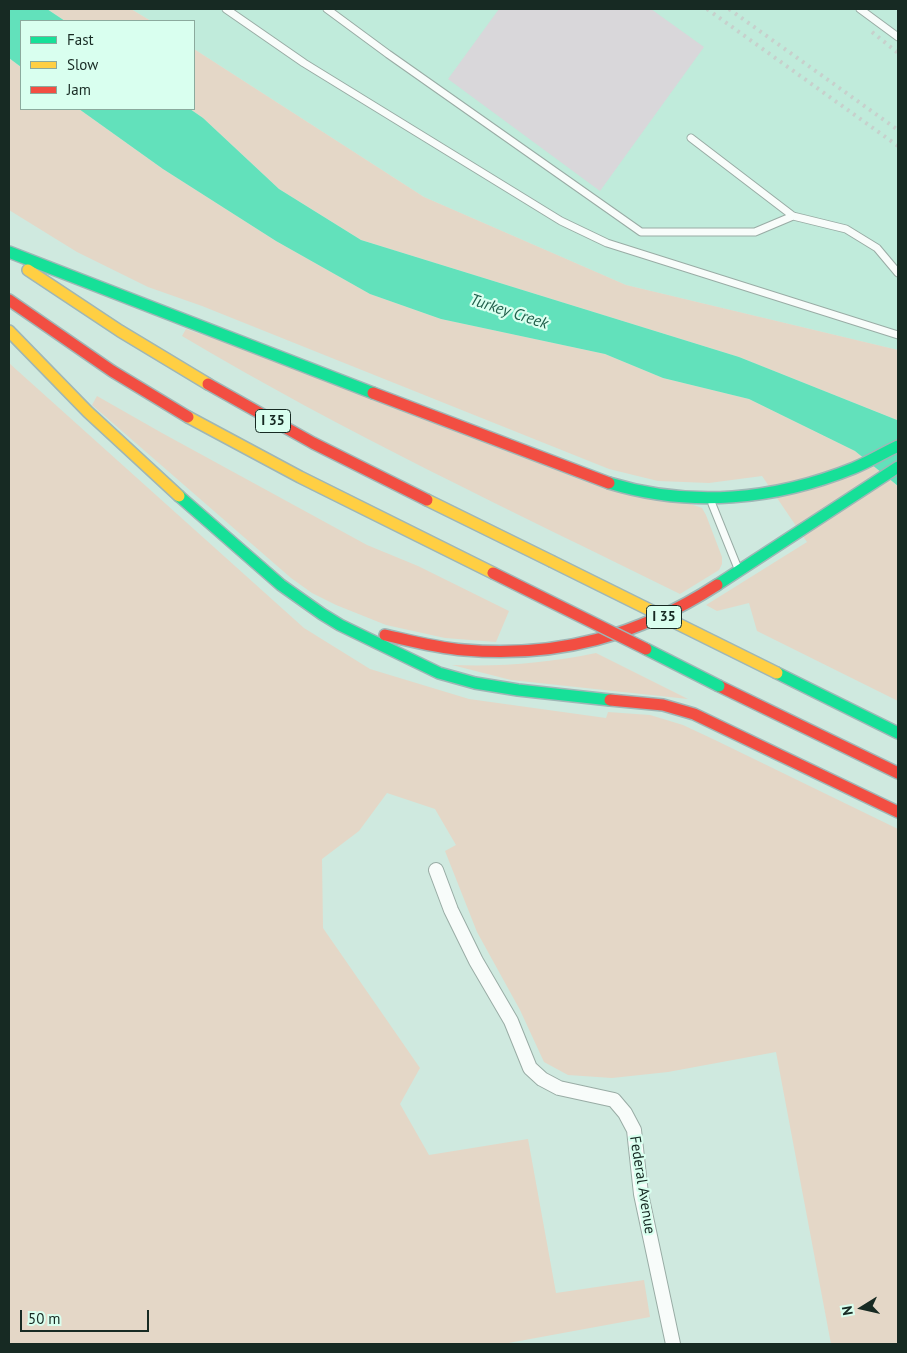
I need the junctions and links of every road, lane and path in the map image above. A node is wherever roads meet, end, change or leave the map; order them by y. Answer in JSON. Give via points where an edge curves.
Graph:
{"nodes":[{"id":1,"x":226,"y":9,"type":"edge"},
{"id":2,"x":327,"y":9,"type":"edge"},
{"id":3,"x":860,"y":9,"type":"edge"},
{"id":4,"x":898,"y":37,"type":"edge"},
{"id":5,"x":690,"y":138,"type":"dead end"},
{"id":6,"x":793,"y":216,"type":"junction"},
{"id":7,"x":9,"y":252,"type":"edge"},
{"id":8,"x":9,"y":257,"type":"edge"},
{"id":9,"x":898,"y":273,"type":"edge"},
{"id":10,"x":9,"y":300,"type":"edge"},
{"id":11,"x":9,"y":331,"type":"edge"},
{"id":12,"x":898,"y":335,"type":"edge"},
{"id":13,"x":898,"y":446,"type":"edge"},
{"id":14,"x":898,"y":467,"type":"edge"},
{"id":15,"x":710,"y":499,"type":"junction"},
{"id":16,"x":738,"y":570,"type":"junction"},
{"id":17,"x":340,"y":625,"type":"junction"},
{"id":18,"x":898,"y":732,"type":"edge"},
{"id":19,"x":898,"y":773,"type":"edge"},
{"id":20,"x":898,"y":812,"type":"edge"},
{"id":21,"x":436,"y":870,"type":"dead end"},
{"id":22,"x":673,"y":1344,"type":"edge"}],
"edges":[{"from":1,"to":12,"type":"lane","via":[[304,63],[561,221],[608,243]]},
{"from":2,"to":6,"type":"lane","via":[[641,232],[754,232]]},
{"from":3,"to":4,"type":"lane"},
{"from":5,"to":6,"type":"lane"},
{"from":6,"to":9,"type":"lane","via":[[846,229],[877,248]]},
{"from":7,"to":15,"type":"highway","via":[[583,474],[657,494]]},
{"from":8,"to":18,"type":"highway","number":"I 35","bridge":true,"via":[[146,347],[281,426]]},
{"from":10,"to":19,"type":"highway","number":"I 35","bridge":true,"via":[[112,371],[327,492]]},
{"from":11,"to":17,"type":"highway","via":[[88,412],[221,534],[281,585]]},
{"from":13,"to":15,"type":"highway","via":[[820,481],[771,493]]},
{"from":14,"to":16,"type":"highway"},
{"from":15,"to":16,"type":"lane"},
{"from":16,"to":17,"type":"highway","via":[[675,609],[641,625],[570,646],[483,651],[441,647]]},
{"from":17,"to":20,"type":"highway","via":[[439,672],[475,682],[518,690],[663,704],[694,714]]},
{"from":21,"to":22,"type":"street","name":"Federal Avenue","via":[[451,910],[476,962],[511,1021],[530,1068],[559,1088],[614,1100],[634,1130],[641,1194]]}]}
